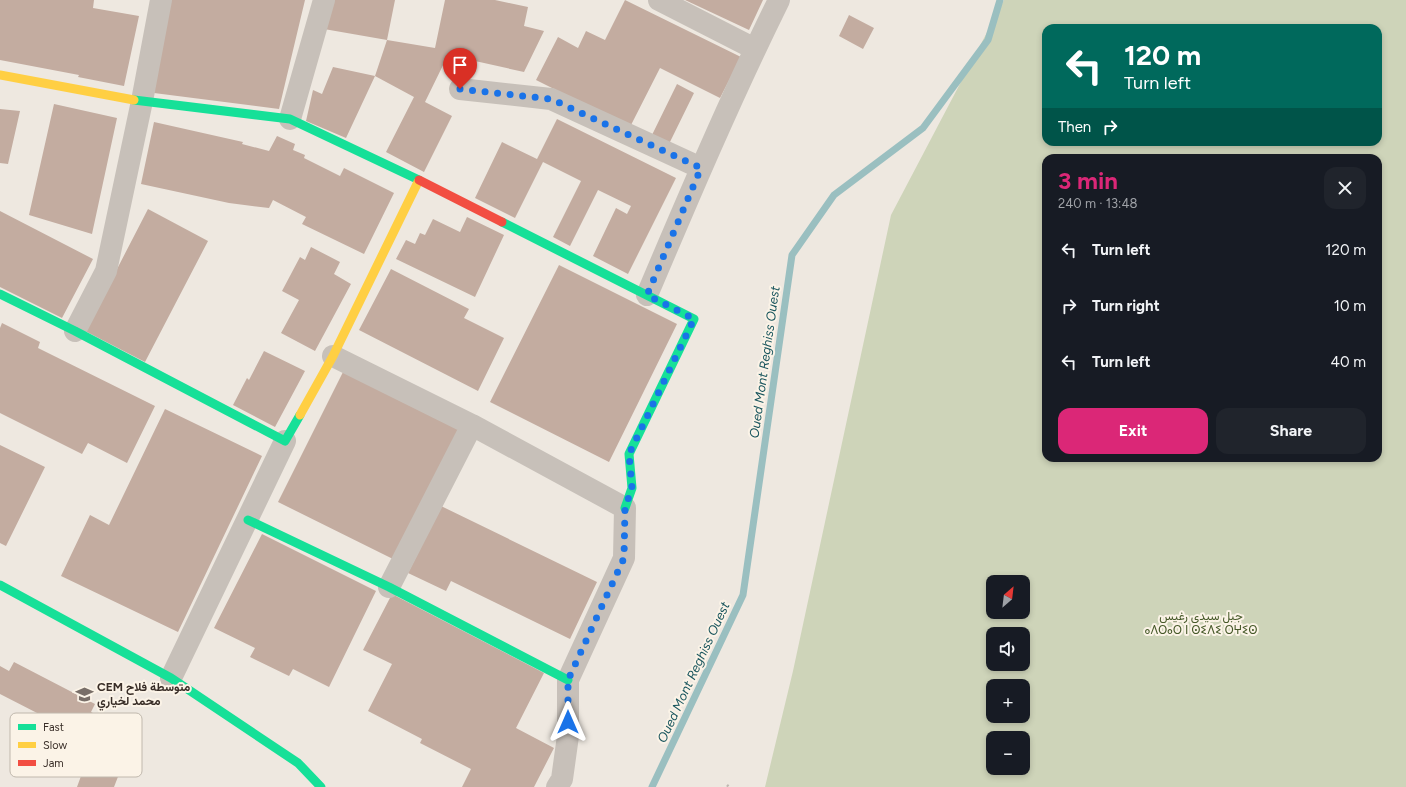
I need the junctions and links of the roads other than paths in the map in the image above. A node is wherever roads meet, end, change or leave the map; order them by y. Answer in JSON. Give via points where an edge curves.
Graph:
{"nodes":[{"id":1,"x":161,"y":0,"type":"edge"},
{"id":2,"x":324,"y":0,"type":"edge"},
{"id":3,"x":659,"y":0,"type":"edge"},
{"id":4,"x":779,"y":0,"type":"edge"},
{"id":5,"x":755,"y":49,"type":"junction"},
{"id":6,"x":0,"y":75,"type":"edge"},
{"id":7,"x":460,"y":89,"type":"dead end"},
{"id":8,"x":142,"y":101,"type":"junction"},
{"id":9,"x":290,"y":120,"type":"junction"},
{"id":10,"x":701,"y":168,"type":"junction"},
{"id":11,"x":419,"y":180,"type":"junction"},
{"id":12,"x":0,"y":294,"type":"edge"},
{"id":13,"x":647,"y":295,"type":"junction"},
{"id":14,"x":75,"y":331,"type":"junction"},
{"id":15,"x":333,"y":356,"type":"junction"},
{"id":16,"x":472,"y":426,"type":"junction"},
{"id":17,"x":285,"y":441,"type":"junction"},
{"id":18,"x":625,"y":508,"type":"junction"},
{"id":19,"x":248,"y":520,"type":"junction"},
{"id":20,"x":0,"y":585,"type":"edge"},
{"id":21,"x":388,"y":587,"type":"junction"},
{"id":22,"x":171,"y":678,"type":"junction"},
{"id":23,"x":568,"y":680,"type":"junction"},
{"id":24,"x":321,"y":787,"type":"edge"},
{"id":25,"x":558,"y":787,"type":"edge"}],
"edges":[{"from":1,"to":8,"type":"street"},
{"from":2,"to":9,"type":"street"},
{"from":3,"to":5,"type":"street"},
{"from":4,"to":5,"type":"street"},
{"from":5,"to":10,"type":"street"},
{"from":6,"to":8,"type":"street"},
{"from":7,"to":10,"type":"street","via":[[551,99]]},
{"from":8,"to":9,"type":"street"},
{"from":8,"to":14,"type":"street","via":[[106,271]]},
{"from":9,"to":11,"type":"street"},
{"from":10,"to":13,"type":"street"},
{"from":11,"to":13,"type":"street"},
{"from":11,"to":15,"type":"street"},
{"from":12,"to":14,"type":"street"},
{"from":13,"to":18,"type":"street","via":[[694,319],[629,454],[632,488]]},
{"from":14,"to":17,"type":"street"},
{"from":15,"to":16,"type":"street"},
{"from":15,"to":17,"type":"street"},
{"from":16,"to":18,"type":"street"},
{"from":16,"to":21,"type":"street"},
{"from":17,"to":19,"type":"street"},
{"from":18,"to":23,"type":"street","via":[[624,558]]},
{"from":19,"to":21,"type":"street"},
{"from":19,"to":22,"type":"street"},
{"from":20,"to":22,"type":"street"},
{"from":21,"to":23,"type":"street"},
{"from":22,"to":24,"type":"street","via":[[298,763]]},
{"from":23,"to":25,"type":"street","via":[[568,736],[562,779]]}]}
